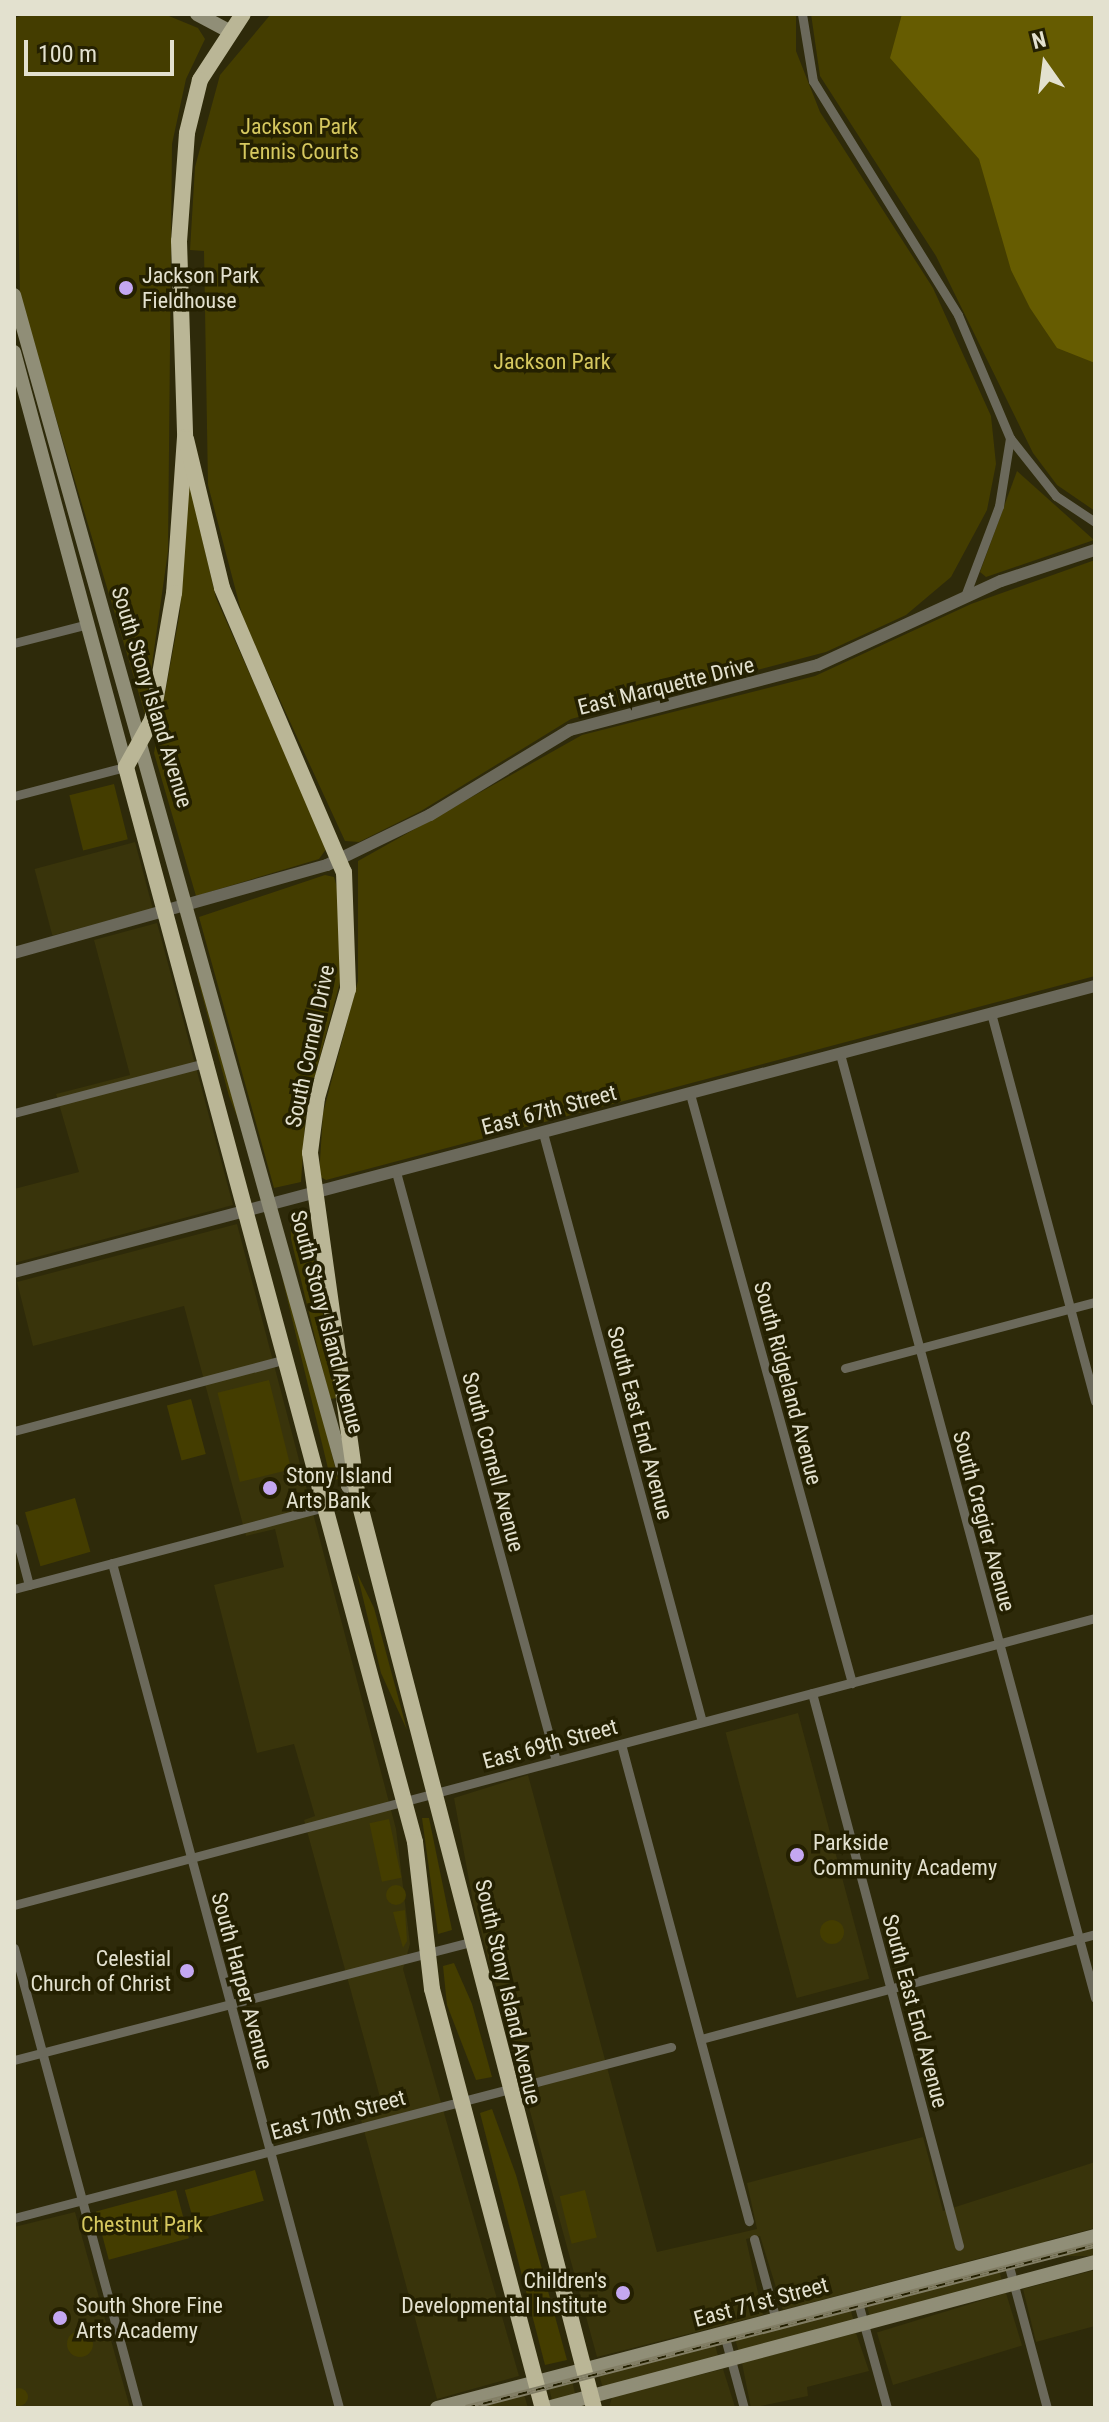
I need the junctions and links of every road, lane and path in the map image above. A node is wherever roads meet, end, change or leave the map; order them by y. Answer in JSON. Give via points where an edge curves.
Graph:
{"nodes":[{"id":1,"x":197,"y":14,"type":"edge"},
{"id":2,"x":243,"y":14,"type":"edge"},
{"id":3,"x":802,"y":14,"type":"edge"},
{"id":4,"x":227,"y":30,"type":"junction"},
{"id":5,"x":14,"y":295,"type":"edge"},
{"id":6,"x":18,"y":328,"type":"edge"},
{"id":7,"x":14,"y":352,"type":"edge"},
{"id":8,"x":185,"y":437,"type":"junction"},
{"id":9,"x":1010,"y":438,"type":"junction"},
{"id":10,"x":1095,"y":522,"type":"edge"},
{"id":11,"x":1095,"y":550,"type":"edge"},
{"id":12,"x":965,"y":596,"type":"junction"},
{"id":13,"x":88,"y":624,"type":"junction"},
{"id":14,"x":14,"y":643,"type":"edge"},
{"id":15,"x":142,"y":736,"type":"junction"},
{"id":16,"x":150,"y":760,"type":"junction"},
{"id":17,"x":126,"y":767,"type":"junction"},
{"id":18,"x":14,"y":796,"type":"edge"},
{"id":19,"x":341,"y":860,"type":"junction"},
{"id":20,"x":189,"y":908,"type":"junction"},
{"id":21,"x":168,"y":913,"type":"junction"},
{"id":22,"x":14,"y":953,"type":"edge"},
{"id":23,"x":1095,"y":986,"type":"edge"},
{"id":24,"x":991,"y":1013,"type":"junction"},
{"id":25,"x":840,"y":1054,"type":"junction"},
{"id":26,"x":209,"y":1062,"type":"junction"},
{"id":27,"x":690,"y":1094,"type":"junction"},
{"id":28,"x":14,"y":1113,"type":"edge"},
{"id":29,"x":543,"y":1133,"type":"junction"},
{"id":30,"x":396,"y":1172,"type":"junction"},
{"id":31,"x":313,"y":1194,"type":"junction"},
{"id":32,"x":272,"y":1205,"type":"junction"},
{"id":33,"x":249,"y":1211,"type":"junction"},
{"id":34,"x":14,"y":1272,"type":"edge"},
{"id":35,"x":1095,"y":1302,"type":"edge"},
{"id":36,"x":1070,"y":1309,"type":"junction"},
{"id":37,"x":919,"y":1348,"type":"junction"},
{"id":38,"x":287,"y":1359,"type":"junction"},
{"id":39,"x":845,"y":1368,"type":"dead end"},
{"id":40,"x":1095,"y":1401,"type":"edge"},
{"id":41,"x":14,"y":1431,"type":"edge"},
{"id":42,"x":358,"y":1498,"type":"junction"},
{"id":43,"x":325,"y":1507,"type":"junction"},
{"id":44,"x":14,"y":1528,"type":"edge"},
{"id":45,"x":112,"y":1563,"type":"junction"},
{"id":46,"x":29,"y":1585,"type":"junction"},
{"id":47,"x":14,"y":1589,"type":"edge"},
{"id":48,"x":1095,"y":1618,"type":"edge"},
{"id":49,"x":999,"y":1644,"type":"junction"},
{"id":50,"x":852,"y":1683,"type":"junction"},
{"id":51,"x":812,"y":1693,"type":"junction"},
{"id":52,"x":702,"y":1722,"type":"junction"},
{"id":53,"x":621,"y":1744,"type":"junction"},
{"id":54,"x":556,"y":1761,"type":"junction"},
{"id":55,"x":440,"y":1792,"type":"junction"},
{"id":56,"x":404,"y":1801,"type":"junction"},
{"id":57,"x":190,"y":1858,"type":"junction"},
{"id":58,"x":14,"y":1905,"type":"edge"},
{"id":59,"x":1095,"y":1934,"type":"edge"},
{"id":60,"x":1079,"y":1938,"type":"junction"},
{"id":61,"x":470,"y":1942,"type":"junction"},
{"id":62,"x":14,"y":1948,"type":"edge"},
{"id":63,"x":426,"y":1954,"type":"junction"},
{"id":64,"x":890,"y":1988,"type":"junction"},
{"id":65,"x":1095,"y":1998,"type":"edge"},
{"id":66,"x":230,"y":2003,"type":"junction"},
{"id":67,"x":701,"y":2039,"type":"junction"},
{"id":68,"x":671,"y":2047,"type":"dead end"},
{"id":69,"x":42,"y":2053,"type":"junction"},
{"id":70,"x":14,"y":2060,"type":"edge"},
{"id":71,"x":508,"y":2089,"type":"junction"},
{"id":72,"x":461,"y":2101,"type":"junction"},
{"id":73,"x":270,"y":2151,"type":"junction"},
{"id":74,"x":81,"y":2200,"type":"junction"},
{"id":75,"x":14,"y":2218,"type":"edge"},
{"id":76,"x":749,"y":2221,"type":"dead end"},
{"id":77,"x":1095,"y":2236,"type":"edge"},
{"id":78,"x":754,"y":2239,"type":"dead end"},
{"id":79,"x":959,"y":2246,"type":"dead end"},
{"id":80,"x":1007,"y":2259,"type":"junction"},
{"id":81,"x":1095,"y":2262,"type":"edge"},
{"id":82,"x":1014,"y":2284,"type":"junction"},
{"id":83,"x":857,"y":2299,"type":"junction"},
{"id":84,"x":776,"y":2320,"type":"junction"},
{"id":85,"x":863,"y":2322,"type":"junction"},
{"id":86,"x":724,"y":2334,"type":"junction"},
{"id":87,"x":730,"y":2357,"type":"junction"},
{"id":88,"x":583,"y":2368,"type":"junction"},
{"id":89,"x":535,"y":2380,"type":"junction"},
{"id":90,"x":592,"y":2402,"type":"edge"},
{"id":91,"x":138,"y":2408,"type":"edge"},
{"id":92,"x":339,"y":2408,"type":"edge"},
{"id":93,"x":437,"y":2408,"type":"edge"},
{"id":94,"x":545,"y":2408,"type":"edge"},
{"id":95,"x":744,"y":2408,"type":"edge"},
{"id":96,"x":887,"y":2408,"type":"edge"},
{"id":97,"x":1047,"y":2408,"type":"edge"}],
"edges":[{"from":1,"to":4,"type":"main road"},
{"from":2,"to":4,"type":"highway","name":"South Cornell Drive"},
{"from":3,"to":9,"type":"street","via":[[813,81],[951,302]]},
{"from":4,"to":8,"type":"highway","name":"South Cornell Drive","via":[[200,80],[182,171]]},
{"from":5,"to":6,"type":"main road","name":"South Stony Island Avenue"},
{"from":6,"to":15,"type":"main road","name":"South Stony Island Avenue"},
{"from":7,"to":13,"type":"main road","name":"South Stony Island Avenue"},
{"from":8,"to":15,"type":"highway","name":"South Cornell Drive","via":[[168,647]]},
{"from":8,"to":19,"type":"highway","name":"South Cornell Drive","via":[[222,588]]},
{"from":9,"to":10,"type":"street","via":[[1056,496]]},
{"from":9,"to":12,"type":"street","via":[[999,506]]},
{"from":11,"to":12,"type":"street","name":"East Marquette Drive"},
{"from":12,"to":19,"type":"street","name":"East Marquette Drive","via":[[818,665],[570,730]]},
{"from":13,"to":14,"type":"street"},
{"from":13,"to":17,"type":"main road","name":"South Stony Island Avenue"},
{"from":15,"to":16,"type":"main road","name":"South Stony Island Avenue"},
{"from":15,"to":17,"type":"highway","name":"South Cornell Drive"},
{"from":16,"to":17,"type":"street"},
{"from":16,"to":20,"type":"main road","name":"South Stony Island Avenue"},
{"from":17,"to":18,"type":"street"},
{"from":17,"to":21,"type":"highway","name":"South Stony Island Avenue"},
{"from":19,"to":20,"type":"street","name":"East Marquette Drive"},
{"from":19,"to":31,"type":"highway","name":"South Cornell Drive","via":[[351,959],[314,1115]]},
{"from":20,"to":21,"type":"street","name":"East Marquette Drive"},
{"from":20,"to":32,"type":"main road","name":"South Stony Island Avenue"},
{"from":21,"to":22,"type":"street","name":"East Marquette Drive"},
{"from":21,"to":26,"type":"highway","name":"South Stony Island Avenue"},
{"from":23,"to":24,"type":"street","name":"East 67th Street"},
{"from":24,"to":25,"type":"street","name":"East 67th Street"},
{"from":24,"to":36,"type":"street"},
{"from":25,"to":27,"type":"street","name":"East 67th Street"},
{"from":25,"to":37,"type":"street","name":"South Cregier Avenue"},
{"from":26,"to":28,"type":"street"},
{"from":26,"to":33,"type":"highway","name":"South Stony Island Avenue"},
{"from":27,"to":29,"type":"street","name":"East 67th Street"},
{"from":27,"to":50,"type":"street","name":"South Ridgeland Avenue"},
{"from":29,"to":30,"type":"street","name":"East 67th Street"},
{"from":29,"to":52,"type":"street","name":"South East End Avenue"},
{"from":30,"to":31,"type":"street","name":"East 67th Street"},
{"from":30,"to":54,"type":"street","name":"South Cornell Avenue"},
{"from":31,"to":32,"type":"street","name":"East 67th Street"},
{"from":31,"to":42,"type":"highway","name":"South Cornell Drive"},
{"from":32,"to":33,"type":"street","name":"East 67th Street"},
{"from":32,"to":42,"type":"main road","name":"South Stony Island Avenue","via":[[348,1486]]},
{"from":33,"to":34,"type":"street","name":"East 67th Street"},
{"from":33,"to":38,"type":"highway","name":"South Stony Island Avenue"},
{"from":35,"to":36,"type":"street"},
{"from":36,"to":37,"type":"street"},
{"from":36,"to":40,"type":"street"},
{"from":37,"to":39,"type":"street"},
{"from":37,"to":49,"type":"street","name":"South Cregier Avenue"},
{"from":38,"to":41,"type":"street"},
{"from":38,"to":43,"type":"highway","name":"South Stony Island Avenue"},
{"from":42,"to":43,"type":"street"},
{"from":42,"to":55,"type":"highway","name":"South Stony Island Avenue"},
{"from":43,"to":45,"type":"street"},
{"from":43,"to":56,"type":"highway","name":"South Stony Island Avenue"},
{"from":44,"to":46,"type":"street"},
{"from":45,"to":46,"type":"street"},
{"from":45,"to":57,"type":"street","name":"South Harper Avenue"},
{"from":46,"to":47,"type":"street"},
{"from":48,"to":49,"type":"street","name":"East 69th Street"},
{"from":49,"to":50,"type":"street","name":"East 69th Street"},
{"from":49,"to":60,"type":"street","name":"South Cregier Avenue"},
{"from":50,"to":51,"type":"street","name":"East 69th Street"},
{"from":51,"to":52,"type":"street","name":"East 69th Street"},
{"from":51,"to":64,"type":"street","name":"South East End Avenue"},
{"from":52,"to":53,"type":"street","name":"East 69th Street"},
{"from":53,"to":54,"type":"street","name":"East 69th Street"},
{"from":53,"to":67,"type":"street"},
{"from":54,"to":55,"type":"street","name":"East 69th Street"},
{"from":55,"to":56,"type":"street","name":"East 69th Street"},
{"from":55,"to":61,"type":"highway","name":"South Stony Island Avenue"},
{"from":56,"to":57,"type":"street","name":"East 69th Street"},
{"from":56,"to":63,"type":"highway","name":"South Stony Island Avenue","via":[[419,1866]]},
{"from":57,"to":58,"type":"street","name":"East 69th Street"},
{"from":57,"to":66,"type":"street","name":"South Harper Avenue"},
{"from":59,"to":60,"type":"street"},
{"from":60,"to":64,"type":"street"},
{"from":60,"to":65,"type":"street","name":"South Cregier Avenue"},
{"from":61,"to":63,"type":"street"},
{"from":61,"to":71,"type":"highway","name":"South Stony Island Avenue"},
{"from":62,"to":69,"type":"street"},
{"from":63,"to":66,"type":"street"},
{"from":63,"to":72,"type":"highway","name":"South Stony Island Avenue"},
{"from":64,"to":67,"type":"street"},
{"from":64,"to":79,"type":"street","name":"South East End Avenue"},
{"from":66,"to":69,"type":"street"},
{"from":66,"to":73,"type":"street","name":"South Harper Avenue"},
{"from":67,"to":76,"type":"street"},
{"from":68,"to":71,"type":"street","name":"East 70th Street"},
{"from":69,"to":70,"type":"street"},
{"from":69,"to":74,"type":"street"},
{"from":71,"to":72,"type":"street","name":"East 70th Street"},
{"from":71,"to":88,"type":"highway","name":"South Stony Island Avenue"},
{"from":72,"to":73,"type":"street","name":"East 70th Street"},
{"from":72,"to":89,"type":"highway","name":"South Stony Island Avenue"},
{"from":73,"to":74,"type":"street","name":"East 70th Street"},
{"from":73,"to":92,"type":"street","name":"South Harper Avenue"},
{"from":74,"to":75,"type":"street","name":"East 70th Street"},
{"from":74,"to":91,"type":"street"},
{"from":77,"to":80,"type":"main road","name":"East 71st Street"},
{"from":78,"to":84,"type":"street"},
{"from":80,"to":82,"type":"street"},
{"from":80,"to":83,"type":"main road","name":"East 71st Street"},
{"from":81,"to":82,"type":"main road","name":"East 71st Street"},
{"from":82,"to":85,"type":"main road","name":"East 71st Street"},
{"from":82,"to":97,"type":"street"},
{"from":83,"to":84,"type":"main road","name":"East 71st Street"},
{"from":83,"to":85,"type":"street"},
{"from":84,"to":86,"type":"main road","name":"East 71st Street"},
{"from":85,"to":87,"type":"main road","name":"East 71st Street"},
{"from":85,"to":96,"type":"street"},
{"from":86,"to":87,"type":"street"},
{"from":86,"to":88,"type":"main road","name":"East 71st Street"},
{"from":87,"to":90,"type":"main road","name":"East 71st Street"},
{"from":87,"to":95,"type":"street"},
{"from":88,"to":89,"type":"main road","name":"East 71st Street"},
{"from":88,"to":90,"type":"highway","name":"South Stony Island Avenue"},
{"from":89,"to":93,"type":"main road","name":"East 71st Street"},
{"from":89,"to":94,"type":"highway","name":"South Stony Island Avenue"},
{"from":90,"to":94,"type":"main road","name":"East 71st Street"}]}
